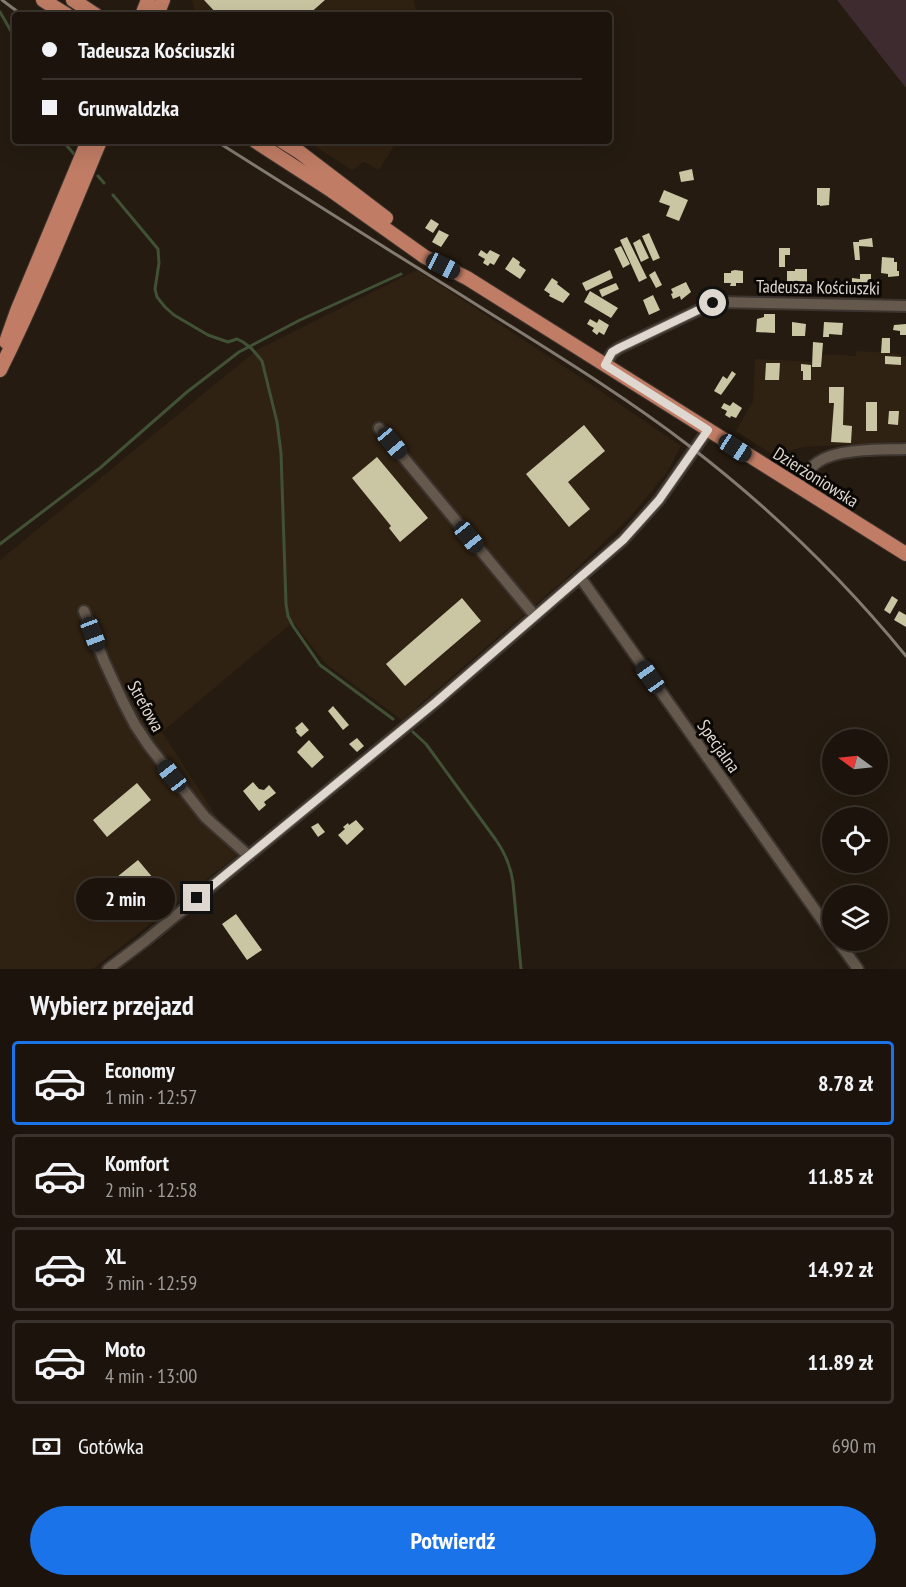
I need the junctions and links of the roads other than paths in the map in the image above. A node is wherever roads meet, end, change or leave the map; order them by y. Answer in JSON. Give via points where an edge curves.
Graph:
{"nodes":[{"id":1,"x":43,"y":0,"type":"edge"},
{"id":2,"x":73,"y":0,"type":"edge"},
{"id":3,"x":62,"y":12,"type":"edge"},
{"id":4,"x":91,"y":12,"type":"edge"},
{"id":5,"x":87,"y":144,"type":"edge"},
{"id":6,"x":99,"y":144,"type":"edge"},
{"id":7,"x":260,"y":144,"type":"edge"},
{"id":8,"x":287,"y":144,"type":"edge"},
{"id":9,"x":467,"y":278,"type":"junction"},
{"id":10,"x":906,"y":306,"type":"edge"},
{"id":11,"x":0,"y":357,"type":"edge"},
{"id":12,"x":605,"y":365,"type":"junction"},
{"id":13,"x":0,"y":369,"type":"edge"},
{"id":14,"x":379,"y":428,"type":"dead end"},
{"id":15,"x":708,"y":430,"type":"junction"},
{"id":16,"x":906,"y":449,"type":"edge"},
{"id":17,"x":797,"y":486,"type":"junction"},
{"id":18,"x":906,"y":554,"type":"edge"},
{"id":19,"x":580,"y":577,"type":"junction"},
{"id":20,"x":84,"y":611,"type":"dead end"},
{"id":21,"x":535,"y":616,"type":"junction"},
{"id":22,"x":249,"y":856,"type":"junction"},
{"id":23,"x":822,"y":919,"type":"edge"},
{"id":24,"x":845,"y":951,"type":"edge"},
{"id":25,"x":108,"y":969,"type":"edge"},
{"id":26,"x":858,"y":969,"type":"edge"}],
"edges":[{"from":1,"to":3,"type":"main road"},
{"from":2,"to":4,"type":"main road"},
{"from":5,"to":11,"type":"main road"},
{"from":6,"to":13,"type":"main road","via":[[27,315]]},
{"from":7,"to":9,"type":"main road","via":[[425,257]]},
{"from":8,"to":9,"type":"main road"},
{"from":9,"to":12,"type":"main road","name":"Dzierżoniowska"},
{"from":10,"to":12,"type":"street","name":"Tadeusza Kościuszki","via":[[715,302],[612,352]]},
{"from":12,"to":15,"type":"main road","name":"Dzierżoniowska"},
{"from":14,"to":21,"type":"street"},
{"from":15,"to":17,"type":"main road","name":"Dzierżoniowska"},
{"from":15,"to":19,"type":"street","via":[[651,510]]},
{"from":16,"to":17,"type":"street","via":[[829,456],[811,468]]},
{"from":17,"to":18,"type":"main road","name":"Dzierżoniowska"},
{"from":19,"to":21,"type":"street"},
{"from":19,"to":23,"type":"street","name":"Specjalna"},
{"from":20,"to":22,"type":"street","name":"Strefowa","via":[[140,732],[206,817]]},
{"from":21,"to":22,"type":"street"},
{"from":22,"to":25,"type":"street"},
{"from":24,"to":26,"type":"street"}]}
